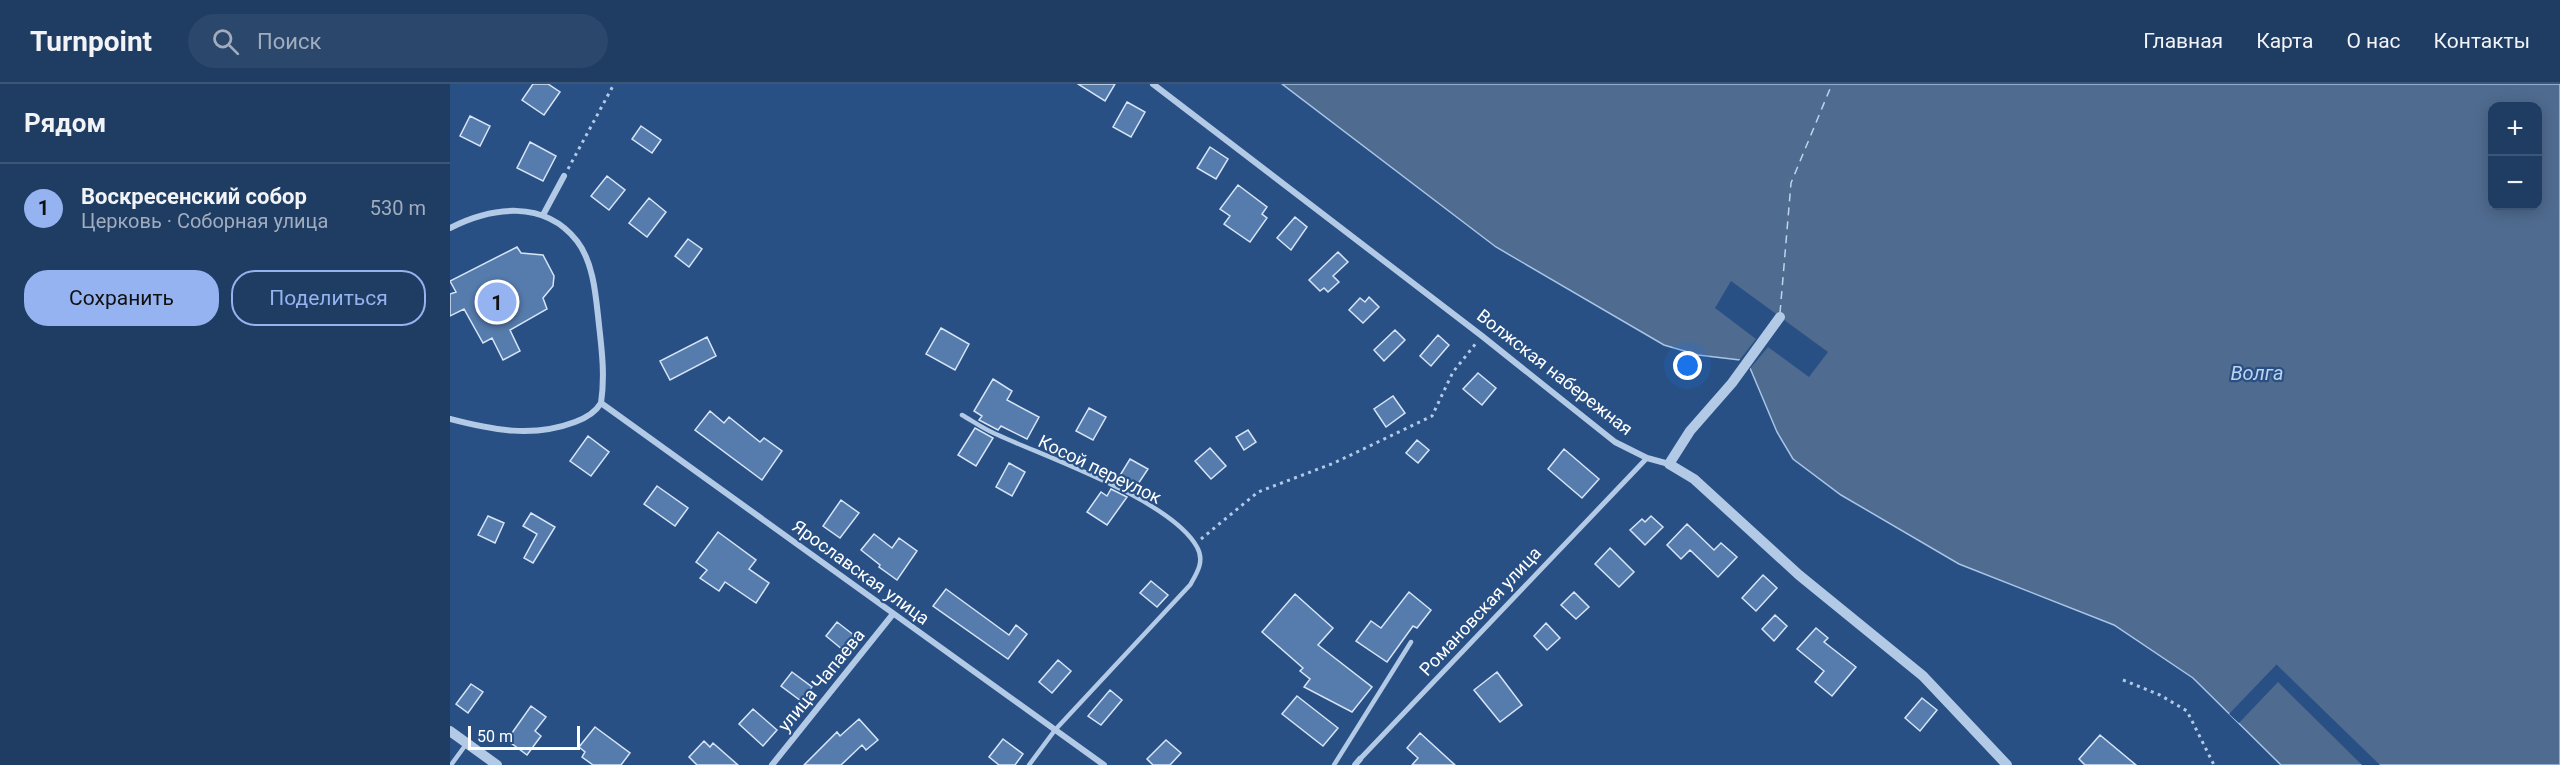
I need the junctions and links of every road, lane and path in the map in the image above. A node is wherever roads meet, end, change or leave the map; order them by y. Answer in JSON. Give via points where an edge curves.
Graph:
{"nodes":[{"id":1,"x":614,"y":84,"type":"edge"},
{"id":2,"x":1153,"y":84,"type":"edge"},
{"id":3,"x":564,"y":176,"type":"joint"},
{"id":4,"x":543,"y":215,"type":"junction"},
{"id":5,"x":450,"y":228,"type":"edge"},
{"id":6,"x":1780,"y":317,"type":"dead end"},
{"id":7,"x":1482,"y":336,"type":"junction"},
{"id":8,"x":601,"y":403,"type":"junction"},
{"id":9,"x":962,"y":415,"type":"dead end"},
{"id":10,"x":450,"y":419,"type":"edge"},
{"id":11,"x":1647,"y":458,"type":"junction"},
{"id":12,"x":1669,"y":464,"type":"junction"},
{"id":13,"x":1195,"y":544,"type":"junction"},
{"id":14,"x":893,"y":614,"type":"junction"},
{"id":15,"x":1411,"y":642,"type":"dead end"},
{"id":16,"x":2123,"y":680,"type":"dead end"},
{"id":17,"x":450,"y":730,"type":"edge"},
{"id":18,"x":1055,"y":730,"type":"junction"},
{"id":19,"x":467,"y":743,"type":"junction"},
{"id":20,"x":1360,"y":759,"type":"joint"},
{"id":21,"x":451,"y":765,"type":"edge"},
{"id":22,"x":497,"y":765,"type":"edge"},
{"id":23,"x":772,"y":765,"type":"edge"},
{"id":24,"x":1029,"y":765,"type":"edge"},
{"id":25,"x":1104,"y":765,"type":"edge"},
{"id":26,"x":1334,"y":765,"type":"edge"},
{"id":27,"x":1355,"y":765,"type":"edge"},
{"id":28,"x":2007,"y":765,"type":"edge"},
{"id":29,"x":2214,"y":765,"type":"edge"}],
"edges":[{"from":1,"to":3,"type":"path"},
{"from":2,"to":7,"type":"street","name":"Волжская набережная"},
{"from":3,"to":4,"type":"street"},
{"from":4,"to":5,"type":"street","via":[[500,210]]},
{"from":4,"to":8,"type":"street","via":[[577,241],[589,267],[602,351]]},
{"from":6,"to":12,"type":"street"},
{"from":7,"to":11,"type":"street","name":"Волжская набережная","via":[[1615,442]]},
{"from":7,"to":13,"type":"path","via":[[1453,372],[1432,416],[1354,454],[1258,492]]},
{"from":8,"to":10,"type":"street","via":[[591,414],[553,430],[482,428]]},
{"from":8,"to":14,"type":"street","name":"Ярославская улица"},
{"from":9,"to":13,"type":"lane","name":"Косой переулок","via":[[994,434],[1132,495],[1182,530]]},
{"from":11,"to":12,"type":"street","name":"Волжская набережная"},
{"from":11,"to":20,"type":"street","name":"Романовская улица"},
{"from":12,"to":28,"type":"street","name":"Волжская набережная","via":[[1694,479],[1799,575],[1923,676]]},
{"from":13,"to":18,"type":"lane","via":[[1200,570],[1190,585]]},
{"from":14,"to":18,"type":"street","name":"Ярославская улица"},
{"from":14,"to":23,"type":"street","name":"улица Чапаева"},
{"from":15,"to":26,"type":"lane"},
{"from":16,"to":29,"type":"path","via":[[2187,711]]},
{"from":17,"to":19,"type":"street"},
{"from":18,"to":24,"type":"lane"},
{"from":18,"to":25,"type":"street","name":"Ярославская улица"},
{"from":19,"to":21,"type":"lane"},
{"from":19,"to":22,"type":"street"},
{"from":20,"to":27,"type":"street","name":"Романовская улица"}]}
